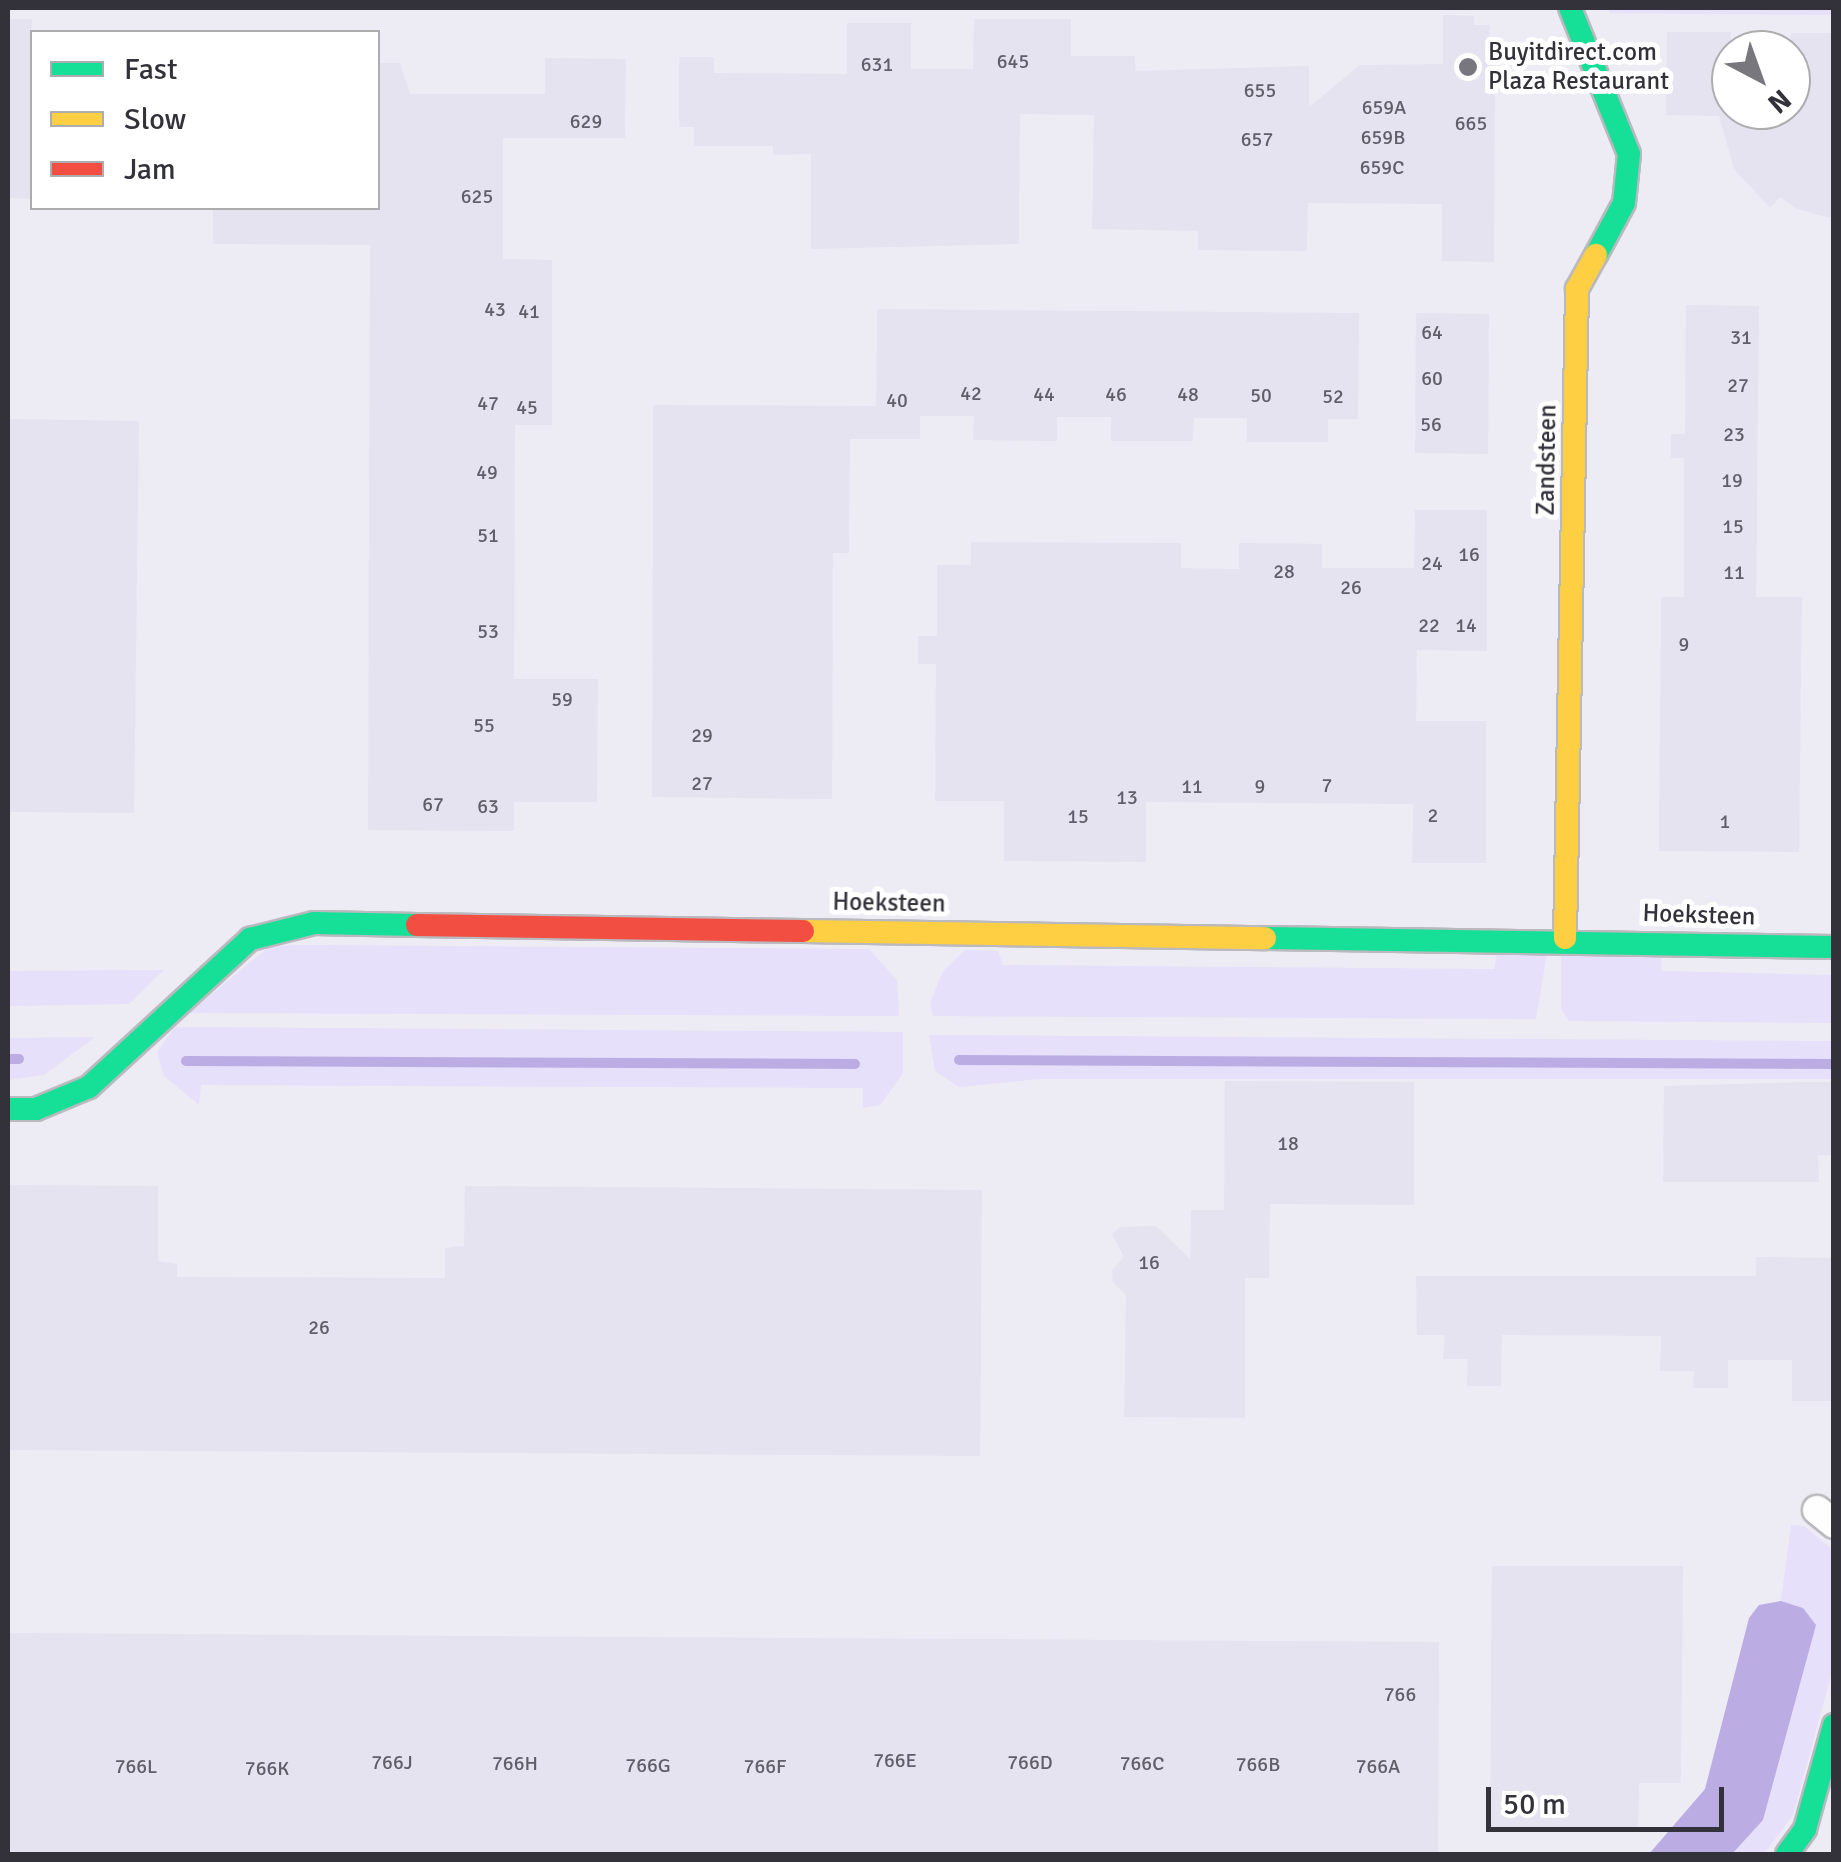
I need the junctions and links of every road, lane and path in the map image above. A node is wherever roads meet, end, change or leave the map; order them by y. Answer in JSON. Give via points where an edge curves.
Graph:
{"nodes":[{"id":1,"x":1570,"y":8,"type":"edge"},
{"id":2,"x":1565,"y":938,"type":"junction"},
{"id":3,"x":1834,"y":947,"type":"edge"},
{"id":4,"x":8,"y":1109,"type":"edge"},
{"id":5,"x":1834,"y":1725,"type":"edge"},
{"id":6,"x":1788,"y":1854,"type":"edge"}],
"edges":[{"from":1,"to":2,"type":"street","name":"Zandsteen","via":[[1629,154],[1624,203],[1577,289]]},
{"from":2,"to":3,"type":"street","name":"Hoeksteen"},
{"from":2,"to":4,"type":"street","name":"Hoeksteen","via":[[314,923],[250,938],[89,1087],[36,1109]]},
{"from":5,"to":6,"type":"street","via":[[1805,1828]]}]}
